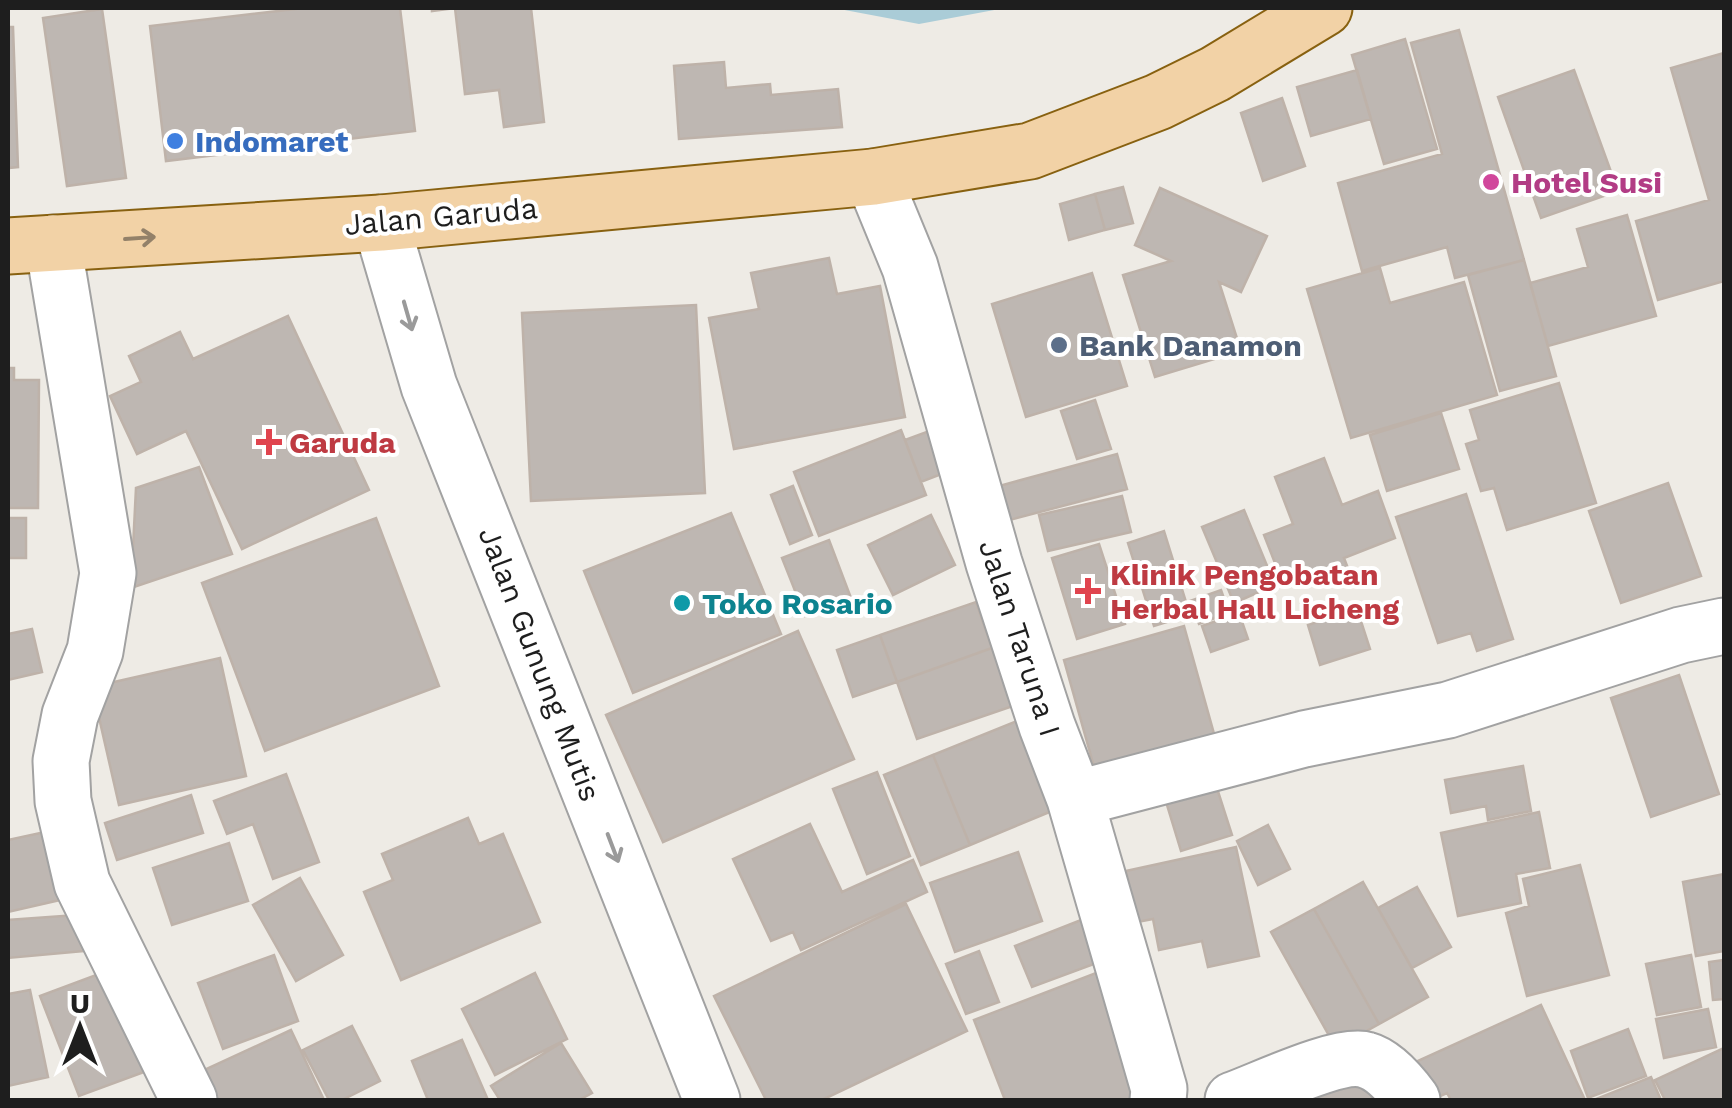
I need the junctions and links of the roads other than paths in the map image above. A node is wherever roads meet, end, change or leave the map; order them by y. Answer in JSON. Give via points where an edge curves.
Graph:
{"nodes":[{"id":1,"x":1324,"y":8,"type":"edge"},
{"id":2,"x":873,"y":177,"type":"junction"},
{"id":3,"x":381,"y":223,"type":"junction"},
{"id":4,"x":30,"y":245,"type":"edge"},
{"id":5,"x":1724,"y":626,"type":"edge"},
{"id":6,"x":1075,"y":799,"type":"junction"},
{"id":7,"x":189,"y":1100,"type":"edge"},
{"id":8,"x":712,"y":1100,"type":"edge"},
{"id":9,"x":1158,"y":1100,"type":"edge"},
{"id":10,"x":1233,"y":1100,"type":"edge"},
{"id":11,"x":1412,"y":1100,"type":"edge"}],
"edges":[{"from":1,"to":2,"type":"main road","name":"Jalan Garuda","via":[[1186,88],[1030,151]]},
{"from":2,"to":3,"type":"main road","name":"Jalan Garuda"},
{"from":2,"to":6,"type":"street","name":"Jalan Taruna I","via":[[910,267],[994,563]]},
{"from":4,"to":3,"type":"main road","name":"Jalan Garuda","one_way":true},
{"from":3,"to":8,"type":"street","name":"Jalan Gunung Mutis","one_way":true,"via":[[429,386]]},
{"from":4,"to":7,"type":"street","via":[[108,573],[94,651],[70,715],[61,762],[63,802],[82,882]]},
{"from":5,"to":6,"type":"street","via":[[1448,710],[1304,739]]},
{"from":6,"to":9,"type":"street","name":"Jalan Taruna I"},
{"from":10,"to":11,"type":"street","via":[[1346,1058],[1363,1058]]}]}
